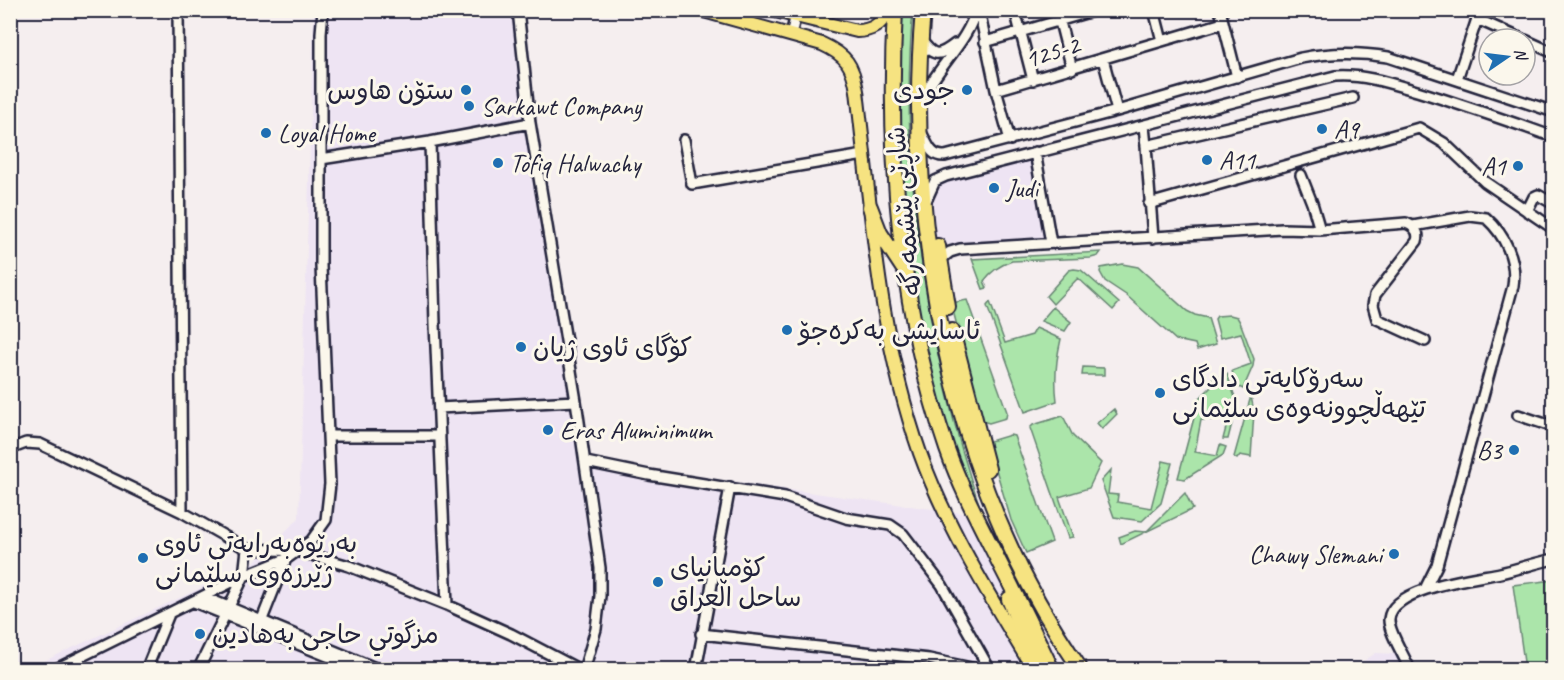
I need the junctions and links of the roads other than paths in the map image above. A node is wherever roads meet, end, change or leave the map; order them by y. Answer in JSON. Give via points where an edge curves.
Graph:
{"nodes":[{"id":1,"x":178,"y":10,"type":"edge"},
{"id":2,"x":323,"y":10,"type":"edge"},
{"id":3,"x":518,"y":10,"type":"edge"},
{"id":4,"x":700,"y":10,"type":"edge"},
{"id":5,"x":771,"y":10,"type":"edge"},
{"id":6,"x":889,"y":10,"type":"edge"},
{"id":7,"x":895,"y":10,"type":"edge"},
{"id":8,"x":923,"y":10,"type":"edge"},
{"id":9,"x":977,"y":10,"type":"edge"},
{"id":10,"x":1015,"y":10,"type":"edge"},
{"id":11,"x":1058,"y":10,"type":"edge"},
{"id":12,"x":1096,"y":10,"type":"edge"},
{"id":13,"x":1154,"y":10,"type":"edge"},
{"id":14,"x":1220,"y":10,"type":"edge"},
{"id":15,"x":796,"y":13,"type":"edge"},
{"id":16,"x":1478,"y":15,"type":"edge"},
{"id":17,"x":1060,"y":21,"type":"junction"},
{"id":18,"x":1223,"y":23,"type":"junction"},
{"id":19,"x":1500,"y":27,"type":"edge"},
{"id":20,"x":968,"y":30,"type":"junction"},
{"id":21,"x":982,"y":32,"type":"junction"},
{"id":22,"x":1020,"y":32,"type":"junction"},
{"id":23,"x":791,"y":35,"type":"junction"},
{"id":24,"x":920,"y":39,"type":"junction"},
{"id":25,"x":962,"y":39,"type":"junction"},
{"id":26,"x":1162,"y":40,"type":"junction"},
{"id":27,"x":985,"y":42,"type":"junction"},
{"id":28,"x":1537,"y":45,"type":"edge"},
{"id":29,"x":1554,"y":52,"type":"edge"},
{"id":30,"x":1103,"y":59,"type":"junction"},
{"id":31,"x":1072,"y":69,"type":"junction"},
{"id":32,"x":1237,"y":76,"type":"junction"},
{"id":33,"x":1457,"y":79,"type":"junction"},
{"id":34,"x":1033,"y":80,"type":"junction"},
{"id":35,"x":996,"y":90,"type":"junction"},
{"id":36,"x":1353,"y":98,"type":"dead end"},
{"id":37,"x":918,"y":111,"type":"junction"},
{"id":38,"x":1114,"y":111,"type":"junction"},
{"id":39,"x":1554,"y":112,"type":"edge"},
{"id":40,"x":530,"y":123,"type":"junction"},
{"id":41,"x":1144,"y":126,"type":"junction"},
{"id":42,"x":919,"y":129,"type":"junction"},
{"id":43,"x":1554,"y":137,"type":"edge"},
{"id":44,"x":684,"y":140,"type":"dead end"},
{"id":45,"x":1010,"y":140,"type":"junction"},
{"id":46,"x":430,"y":142,"type":"junction"},
{"id":47,"x":992,"y":145,"type":"junction"},
{"id":48,"x":1146,"y":146,"type":"junction"},
{"id":49,"x":1035,"y":153,"type":"junction"},
{"id":50,"x":920,"y":154,"type":"junction"},
{"id":51,"x":864,"y":155,"type":"junction"},
{"id":52,"x":321,"y":159,"type":"junction"},
{"id":53,"x":995,"y":163,"type":"junction"},
{"id":54,"x":1301,"y":175,"type":"dead end"},
{"id":55,"x":929,"y":190,"type":"junction"},
{"id":56,"x":1149,"y":204,"type":"junction"},
{"id":57,"x":1554,"y":204,"type":"edge"},
{"id":58,"x":924,"y":206,"type":"junction"},
{"id":59,"x":870,"y":207,"type":"junction"},
{"id":60,"x":1527,"y":211,"type":"junction"},
{"id":61,"x":1413,"y":226,"type":"junction"},
{"id":62,"x":1554,"y":229,"type":"edge"},
{"id":63,"x":1320,"y":230,"type":"junction"},
{"id":64,"x":1153,"y":238,"type":"junction"},
{"id":65,"x":1051,"y":243,"type":"junction"},
{"id":66,"x":940,"y":260,"type":"junction"},
{"id":67,"x":908,"y":279,"type":"junction"},
{"id":68,"x":1425,"y":341,"type":"dead end"},
{"id":69,"x":576,"y":401,"type":"junction"},
{"id":70,"x":439,"y":408,"type":"junction"},
{"id":71,"x":1518,"y":415,"type":"dead end"},
{"id":72,"x":1553,"y":426,"type":"edge"},
{"id":73,"x":328,"y":436,"type":"junction"},
{"id":74,"x":440,"y":436,"type":"junction"},
{"id":75,"x":10,"y":449,"type":"edge"},
{"id":76,"x":586,"y":462,"type":"junction"},
{"id":77,"x":730,"y":487,"type":"junction"},
{"id":78,"x":993,"y":507,"type":"junction"},
{"id":79,"x":973,"y":511,"type":"junction"},
{"id":80,"x":182,"y":512,"type":"junction"},
{"id":81,"x":247,"y":549,"type":"junction"},
{"id":82,"x":297,"y":550,"type":"junction"},
{"id":83,"x":286,"y":559,"type":"junction"},
{"id":84,"x":1554,"y":559,"type":"edge"},
{"id":85,"x":1437,"y":565,"type":"junction"},
{"id":86,"x":244,"y":576,"type":"junction"},
{"id":87,"x":1450,"y":581,"type":"junction"},
{"id":88,"x":1425,"y":589,"type":"junction"},
{"id":89,"x":199,"y":600,"type":"junction"},
{"id":90,"x":447,"y":605,"type":"junction"},
{"id":91,"x":1023,"y":609,"type":"junction"},
{"id":92,"x":226,"y":611,"type":"junction"},
{"id":93,"x":170,"y":614,"type":"junction"},
{"id":94,"x":261,"y":622,"type":"junction"},
{"id":95,"x":701,"y":634,"type":"junction"},
{"id":96,"x":1058,"y":636,"type":"junction"},
{"id":97,"x":349,"y":664,"type":"edge"},
{"id":98,"x":54,"y":669,"type":"edge"},
{"id":99,"x":146,"y":669,"type":"edge"},
{"id":100,"x":198,"y":669,"type":"edge"},
{"id":101,"x":362,"y":669,"type":"edge"},
{"id":102,"x":380,"y":669,"type":"edge"},
{"id":103,"x":582,"y":669,"type":"edge"},
{"id":104,"x":696,"y":669,"type":"edge"},
{"id":105,"x":981,"y":669,"type":"edge"},
{"id":106,"x":990,"y":669,"type":"edge"},
{"id":107,"x":1036,"y":669,"type":"edge"},
{"id":108,"x":1052,"y":669,"type":"edge"},
{"id":109,"x":1058,"y":669,"type":"edge"},
{"id":110,"x":1075,"y":669,"type":"edge"},
{"id":111,"x":1081,"y":669,"type":"edge"},
{"id":112,"x":1410,"y":669,"type":"edge"}],
"edges":[{"from":1,"to":80,"type":"street"},
{"from":2,"to":52,"type":"street"},
{"from":3,"to":40,"type":"street"},
{"from":4,"to":23,"type":"main road"},
{"from":5,"to":15,"type":"main road"},
{"from":6,"to":15,"type":"main road","via":[[877,26],[862,31]]},
{"from":7,"to":67,"type":"highway","name":"شاڕێی پێشمەرگە","via":[[892,120]]},
{"from":8,"to":24,"type":"highway","name":"شاڕێی پێشمەرگە"},
{"from":9,"to":20,"type":"street"},
{"from":9,"to":21,"type":"street"},
{"from":10,"to":22,"type":"street"},
{"from":11,"to":17,"type":"street"},
{"from":12,"to":17,"type":"street"},
{"from":13,"to":26,"type":"street"},
{"from":14,"to":18,"type":"street"},
{"from":15,"to":23,"type":"street"},
{"from":16,"to":19,"type":"street"},
{"from":16,"to":33,"type":"street"},
{"from":17,"to":22,"type":"street"},
{"from":17,"to":31,"type":"street"},
{"from":18,"to":26,"type":"street","name":"125-2"},
{"from":18,"to":32,"type":"street"},
{"from":20,"to":21,"type":"street"},
{"from":20,"to":25,"type":"street"},
{"from":21,"to":27,"type":"street"},
{"from":22,"to":27,"type":"street"},
{"from":22,"to":34,"type":"street"},
{"from":23,"to":51,"type":"main road","via":[[822,44],[843,56],[851,69]]},
{"from":24,"to":25,"type":"street","via":[[929,50],[939,54]]},
{"from":24,"to":37,"type":"highway","name":"شاڕێی پێشمەرگە"},
{"from":25,"to":37,"type":"street","via":[[935,75]]},
{"from":26,"to":30,"type":"street","name":"125-2"},
{"from":27,"to":35,"type":"street"},
{"from":28,"to":29,"type":"street"},
{"from":30,"to":31,"type":"street","name":"125-2"},
{"from":30,"to":38,"type":"street"},
{"from":31,"to":34,"type":"street","name":"125-2"},
{"from":32,"to":33,"type":"street","via":[[1301,58],[1347,53],[1388,57]]},
{"from":32,"to":38,"type":"street"},
{"from":33,"to":39,"type":"street"},
{"from":34,"to":35,"type":"street","name":"125-2"},
{"from":35,"to":45,"type":"street"},
{"from":36,"to":48,"type":"street"},
{"from":37,"to":42,"type":"highway","name":"شاڕێی پێشمەرگە"},
{"from":38,"to":45,"type":"street"},
{"from":40,"to":46,"type":"street"},
{"from":40,"to":69,"type":"street"},
{"from":41,"to":43,"type":"street","via":[[1317,79],[1343,76],[1386,82]]},
{"from":41,"to":48,"type":"street"},
{"from":41,"to":49,"type":"street"},
{"from":42,"to":47,"type":"street","via":[[932,152],[939,156]]},
{"from":42,"to":50,"type":"highway","name":"شاڕێی پێشمەرگە"},
{"from":44,"to":51,"type":"street","via":[[692,184]]},
{"from":45,"to":47,"type":"street"},
{"from":46,"to":52,"type":"street"},
{"from":46,"to":70,"type":"street"},
{"from":47,"to":53,"type":"street"},
{"from":48,"to":56,"type":"street"},
{"from":49,"to":53,"type":"street"},
{"from":49,"to":65,"type":"street"},
{"from":50,"to":55,"type":"highway"},
{"from":50,"to":58,"type":"highway","name":"شاڕێی پێشمەرگە"},
{"from":51,"to":59,"type":"main road"},
{"from":52,"to":73,"type":"street"},
{"from":53,"to":55,"type":"street","via":[[940,178]]},
{"from":54,"to":63,"type":"street"},
{"from":55,"to":58,"type":"street"},
{"from":55,"to":66,"type":"highway"},
{"from":56,"to":60,"type":"street","via":[[1419,128],[1444,143],[1485,182]]},
{"from":56,"to":64,"type":"street"},
{"from":57,"to":60,"type":"street","via":[[1538,195]]},
{"from":58,"to":78,"type":"highway","name":"شاڕێی پێشمەرگە","via":[[932,273],[950,363]]},
{"from":59,"to":67,"type":"highway","via":[[880,233]]},
{"from":59,"to":107,"type":"main road","via":[[889,342],[921,456],[948,516]]},
{"from":60,"to":62,"type":"street"},
{"from":61,"to":63,"type":"street","via":[[1406,223]]},
{"from":61,"to":68,"type":"street","via":[[1417,241],[1375,295],[1373,305],[1377,319]]},
{"from":61,"to":85,"type":"street","via":[[1470,216],[1486,218],[1502,237],[1514,271]]},
{"from":63,"to":64,"type":"street"},
{"from":64,"to":65,"type":"street"},
{"from":65,"to":66,"type":"street","via":[[960,249]]},
{"from":66,"to":78,"type":"highway","via":[[958,359],[988,466]]},
{"from":67,"to":79,"type":"highway","name":"شاڕێی پێشمەرگە","via":[[931,393]]},
{"from":69,"to":70,"type":"street"},
{"from":69,"to":76,"type":"street"},
{"from":70,"to":74,"type":"street"},
{"from":71,"to":72,"type":"street"},
{"from":73,"to":74,"type":"street"},
{"from":73,"to":82,"type":"street","via":[[330,484],[326,520],[311,541]]},
{"from":74,"to":90,"type":"street"},
{"from":75,"to":80,"type":"street","via":[[26,443],[40,444]]},
{"from":76,"to":77,"type":"street"},
{"from":76,"to":103,"type":"street","via":[[600,580],[596,629]]},
{"from":77,"to":95,"type":"street"},
{"from":77,"to":106,"type":"street","via":[[785,497],[846,518],[890,525],[903,534],[942,585]]},
{"from":78,"to":96,"type":"highway","name":"شاڕێی پێشمەرگە"},
{"from":79,"to":91,"type":"highway","name":"شاڕێی پێشمەرگە"},
{"from":79,"to":107,"type":"highway"},
{"from":80,"to":81,"type":"street"},
{"from":81,"to":82,"type":"street"},
{"from":81,"to":86,"type":"street"},
{"from":82,"to":83,"type":"street"},
{"from":82,"to":90,"type":"street"},
{"from":83,"to":86,"type":"street"},
{"from":83,"to":94,"type":"street"},
{"from":84,"to":87,"type":"street"},
{"from":85,"to":87,"type":"street"},
{"from":85,"to":88,"type":"street"},
{"from":86,"to":89,"type":"street"},
{"from":86,"to":92,"type":"street"},
{"from":87,"to":88,"type":"street"},
{"from":88,"to":112,"type":"street","via":[[1397,605],[1390,616],[1390,625]]},
{"from":89,"to":92,"type":"street"},
{"from":89,"to":93,"type":"street"},
{"from":90,"to":103,"type":"street"},
{"from":91,"to":108,"type":"highway","name":"شاڕێی پێشمەرگە"},
{"from":91,"to":109,"type":"main road"},
{"from":92,"to":94,"type":"street"},
{"from":92,"to":97,"type":"street"},
{"from":92,"to":100,"type":"street"},
{"from":93,"to":98,"type":"street"},
{"from":93,"to":99,"type":"street"},
{"from":94,"to":97,"type":"street"},
{"from":95,"to":104,"type":"street"},
{"from":95,"to":105,"type":"street","via":[[929,659]]},
{"from":96,"to":110,"type":"main road"},
{"from":96,"to":111,"type":"highway","name":"شاڕێی پێشمەرگە"},
{"from":97,"to":101,"type":"street"},
{"from":97,"to":102,"type":"street"}]}
